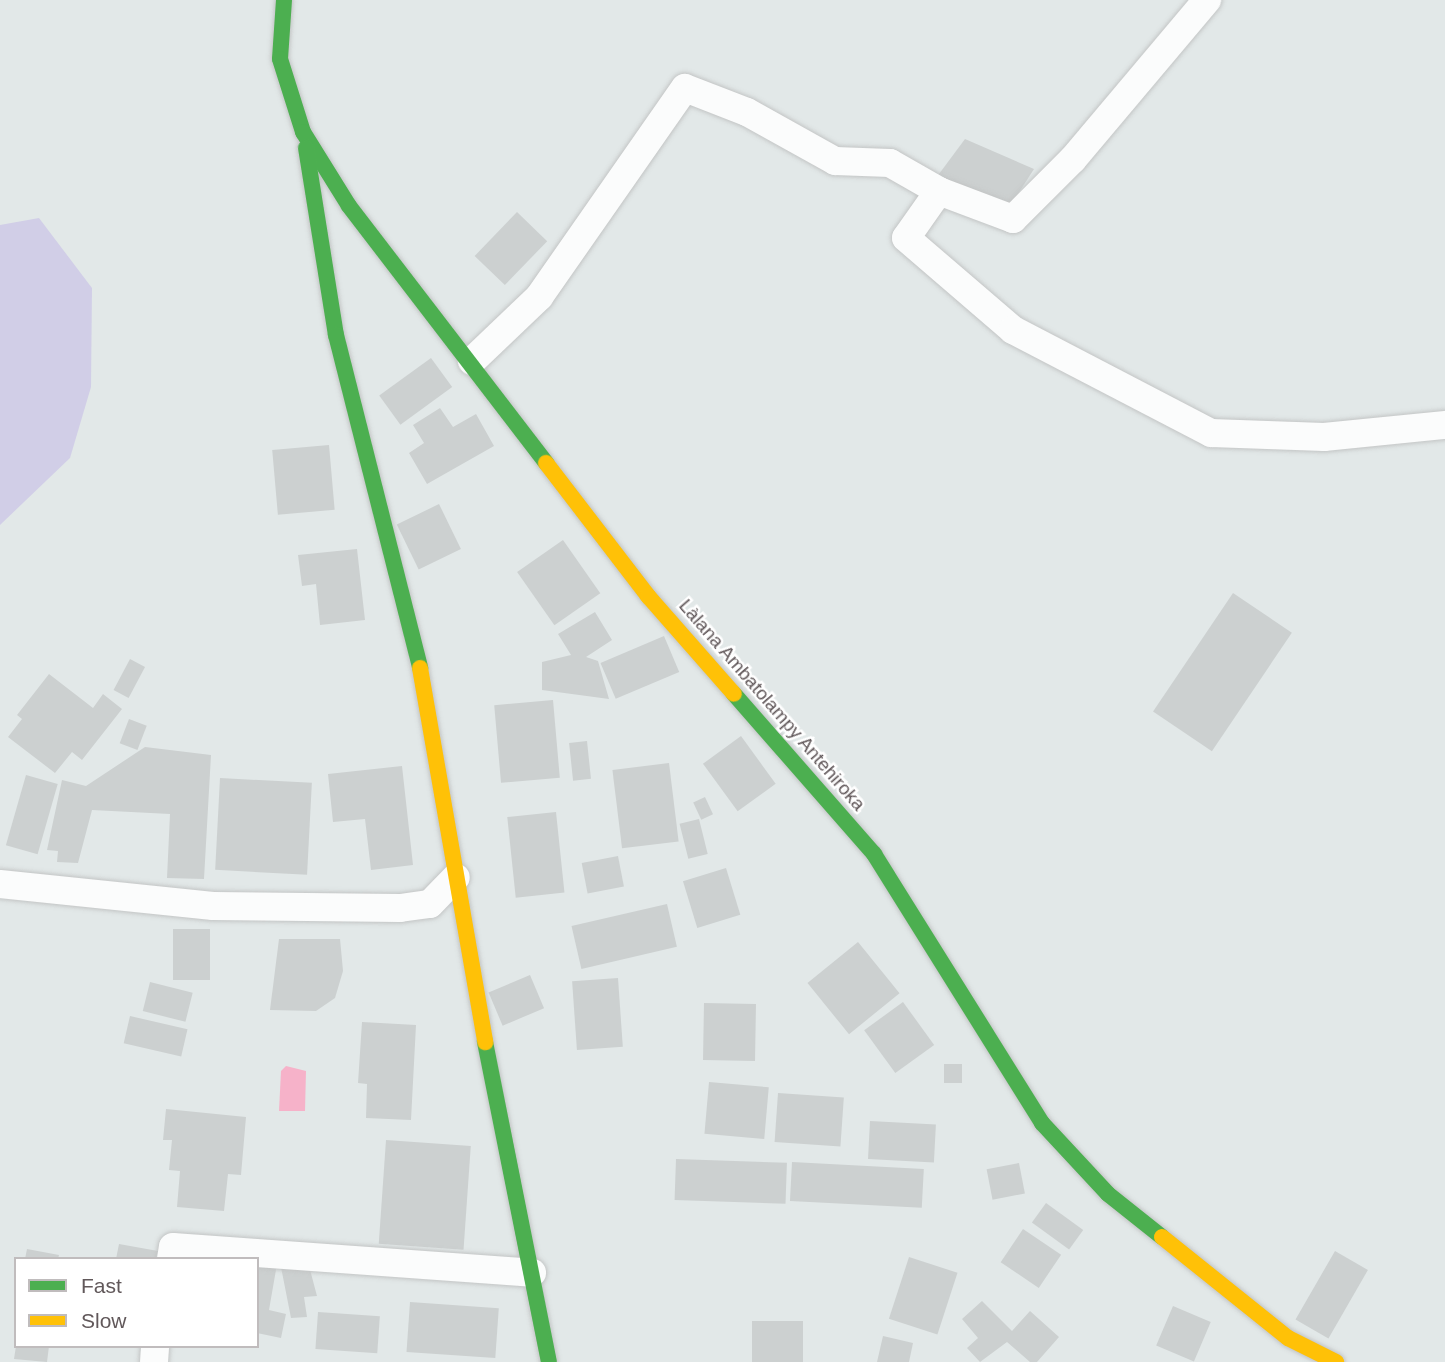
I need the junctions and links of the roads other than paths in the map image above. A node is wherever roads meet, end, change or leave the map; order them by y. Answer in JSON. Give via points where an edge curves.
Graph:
{"nodes":[{"id":1,"x":285,"y":0,"type":"edge"},
{"id":2,"x":1207,"y":0,"type":"edge"},
{"id":3,"x":303,"y":132,"type":"junction"},
{"id":4,"x":939,"y":191,"type":"junction"},
{"id":5,"x":472,"y":361,"type":"junction"},
{"id":6,"x":1445,"y":425,"type":"edge"},
{"id":7,"x":456,"y":877,"type":"junction"},
{"id":8,"x":0,"y":884,"type":"edge"},
{"id":9,"x":170,"y":1257,"type":"edge"},
{"id":10,"x":533,"y":1273,"type":"junction"},
{"id":11,"x":549,"y":1362,"type":"edge"},
{"id":12,"x":1336,"y":1362,"type":"edge"}],
"edges":[{"from":1,"to":3,"type":"street","name":"Làlana Ambatolampy Antehiroka","via":[[280,59]]},
{"from":2,"to":4,"type":"street","via":[[1073,159],[1013,219]]},
{"from":3,"to":5,"type":"street","name":"Làlana Ambatolampy Antehiroka","via":[[349,206]]},
{"from":3,"to":7,"type":"street","via":[[336,335],[422,674]]},
{"from":4,"to":5,"type":"street","via":[[890,163],[835,161],[747,111],[685,88],[539,297]]},
{"from":4,"to":6,"type":"street","via":[[906,238],[1013,330],[1211,433],[1324,437]]},
{"from":5,"to":12,"type":"street","name":"Làlana Ambatolampy Antehiroka","via":[[648,596],[874,854],[1042,1123],[1108,1194],[1288,1338]]},
{"from":7,"to":8,"type":"street","via":[[430,904],[400,908],[213,906]]},
{"from":7,"to":10,"type":"street","via":[[495,1099]]},
{"from":9,"to":10,"type":"street","via":[[173,1247]]},
{"from":10,"to":11,"type":"street"}]}
